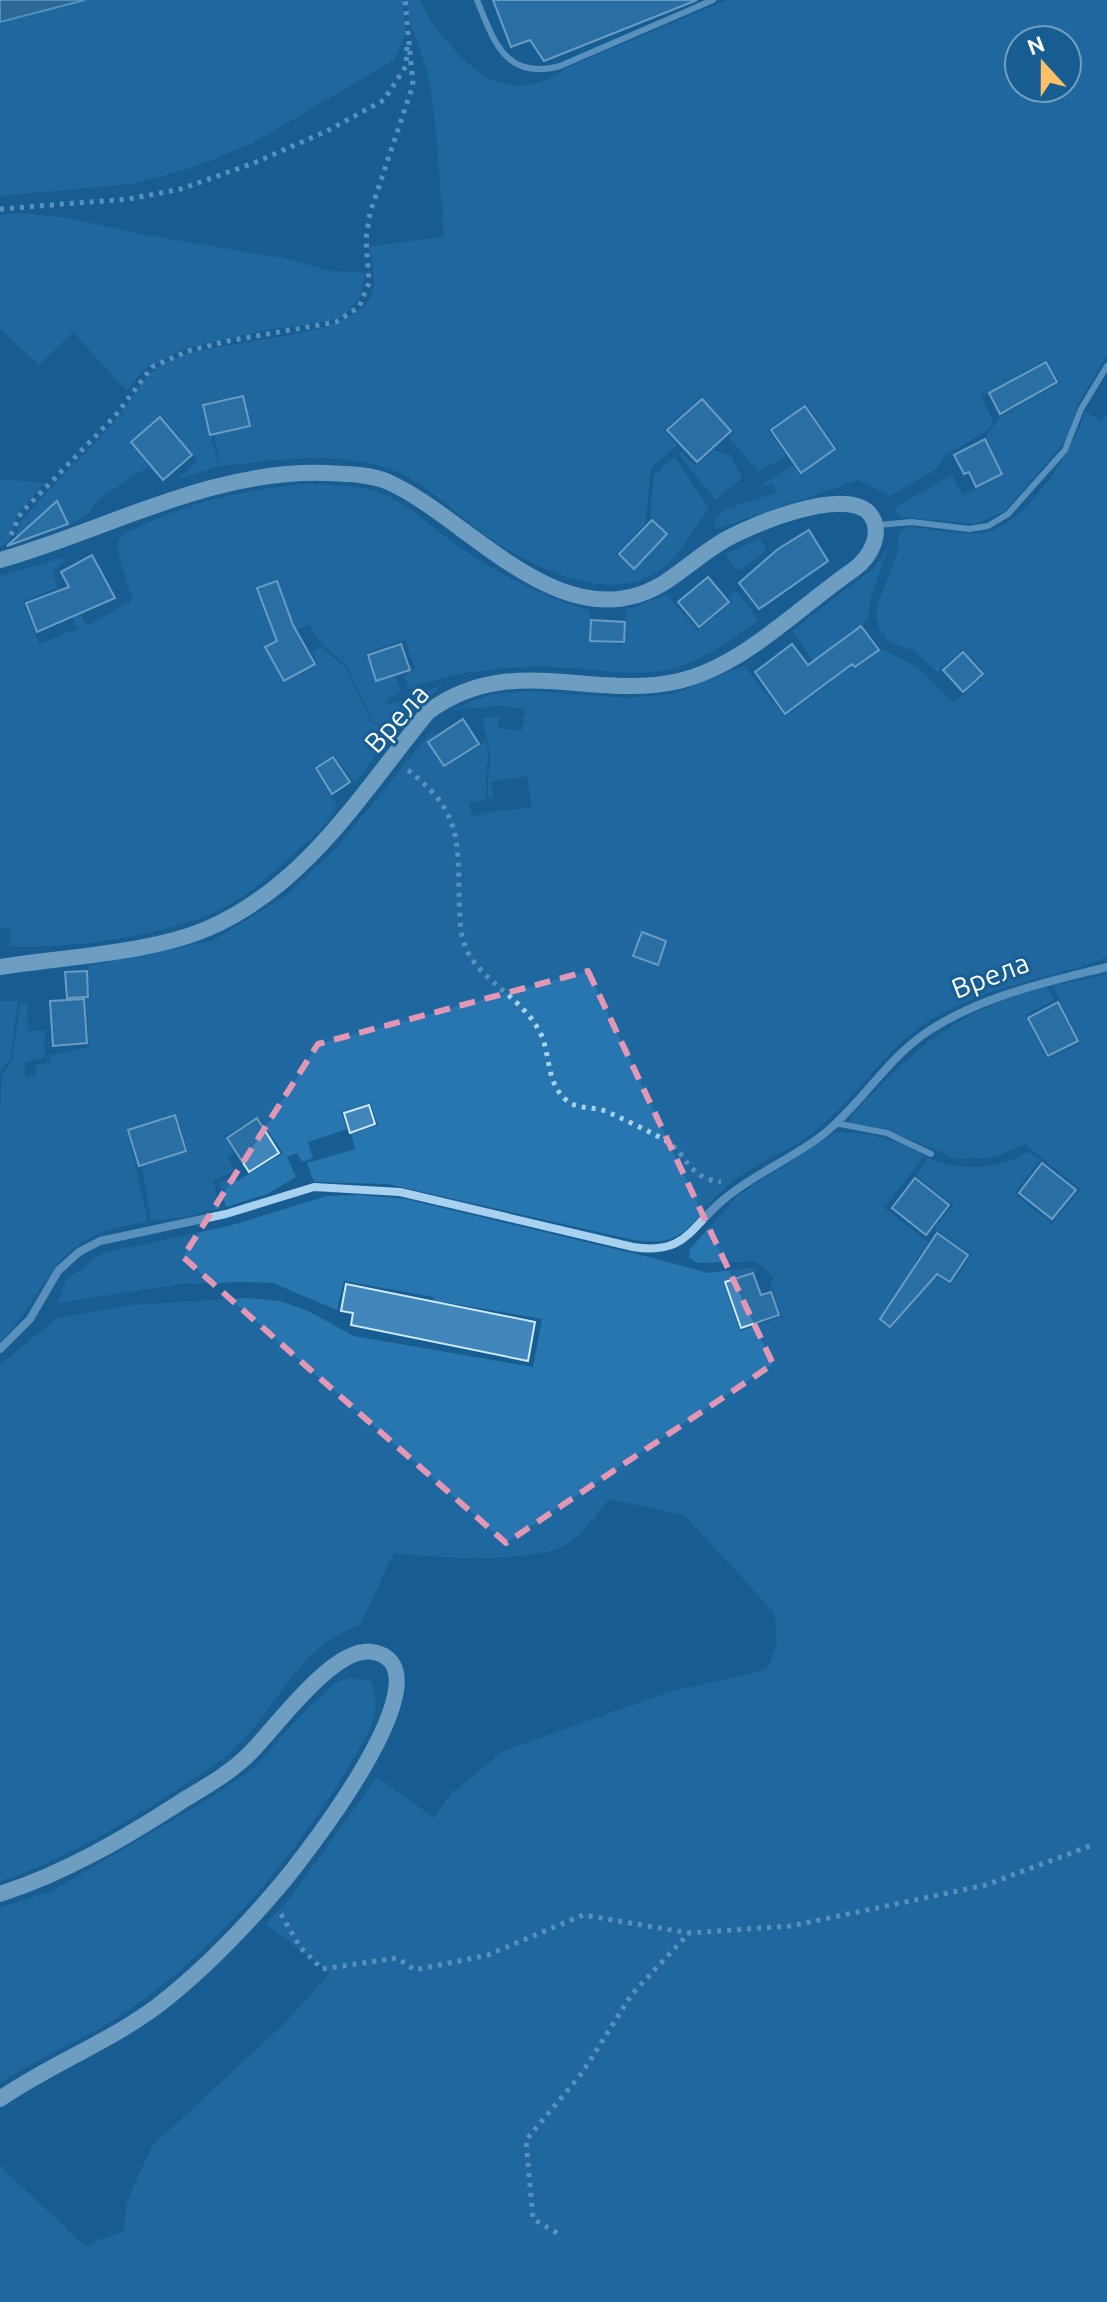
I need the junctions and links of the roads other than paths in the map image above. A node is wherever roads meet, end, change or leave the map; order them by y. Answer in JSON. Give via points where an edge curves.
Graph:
{"nodes":[{"id":1,"x":477,"y":0,"type":"edge"},
{"id":2,"x":713,"y":0,"type":"edge"},
{"id":3,"x":1107,"y":366,"type":"edge"},
{"id":4,"x":875,"y":525,"type":"junction"},
{"id":5,"x":7,"y":558,"type":"edge"},
{"id":6,"x":0,"y":967,"type":"edge"},
{"id":7,"x":1107,"y":967,"type":"edge"},
{"id":8,"x":835,"y":1123,"type":"junction"},
{"id":9,"x":931,"y":1154,"type":"dead end"},
{"id":10,"x":0,"y":1349,"type":"edge"},
{"id":11,"x":0,"y":1894,"type":"edge"},
{"id":12,"x":0,"y":2099,"type":"edge"}],
"edges":[{"from":1,"to":2,"type":"lane","via":[[500,50],[518,65],[538,70],[560,66]]},
{"from":3,"to":4,"type":"lane","via":[[1081,409],[1065,450],[1008,514],[988,526],[969,529],[912,522]]},
{"from":4,"to":5,"type":"street","via":[[864,509],[850,504],[810,507],[725,539],[647,592],[595,598],[512,567],[385,481],[304,473],[203,488]]},
{"from":4,"to":6,"type":"street","name":"Врела","via":[[876,540],[861,564],[769,633],[706,671],[655,685],[529,679],[464,690],[428,712],[330,836],[279,885],[228,919],[180,937]]},
{"from":7,"to":8,"type":"street","name":"Врела","via":[[1023,986],[927,1031]]},
{"from":8,"to":9,"type":"lane","via":[[896,1136]]},
{"from":8,"to":10,"type":"street","name":"Врела","via":[[805,1148],[738,1188],[681,1242],[654,1250],[358,1187],[314,1187],[226,1214],[100,1241],[58,1271],[30,1319]]},
{"from":11,"to":12,"type":"street","via":[[45,1880],[211,1783],[249,1755],[340,1660],[354,1653],[378,1653],[393,1665],[398,1679],[387,1728],[271,1896],[156,2007]]}]}
